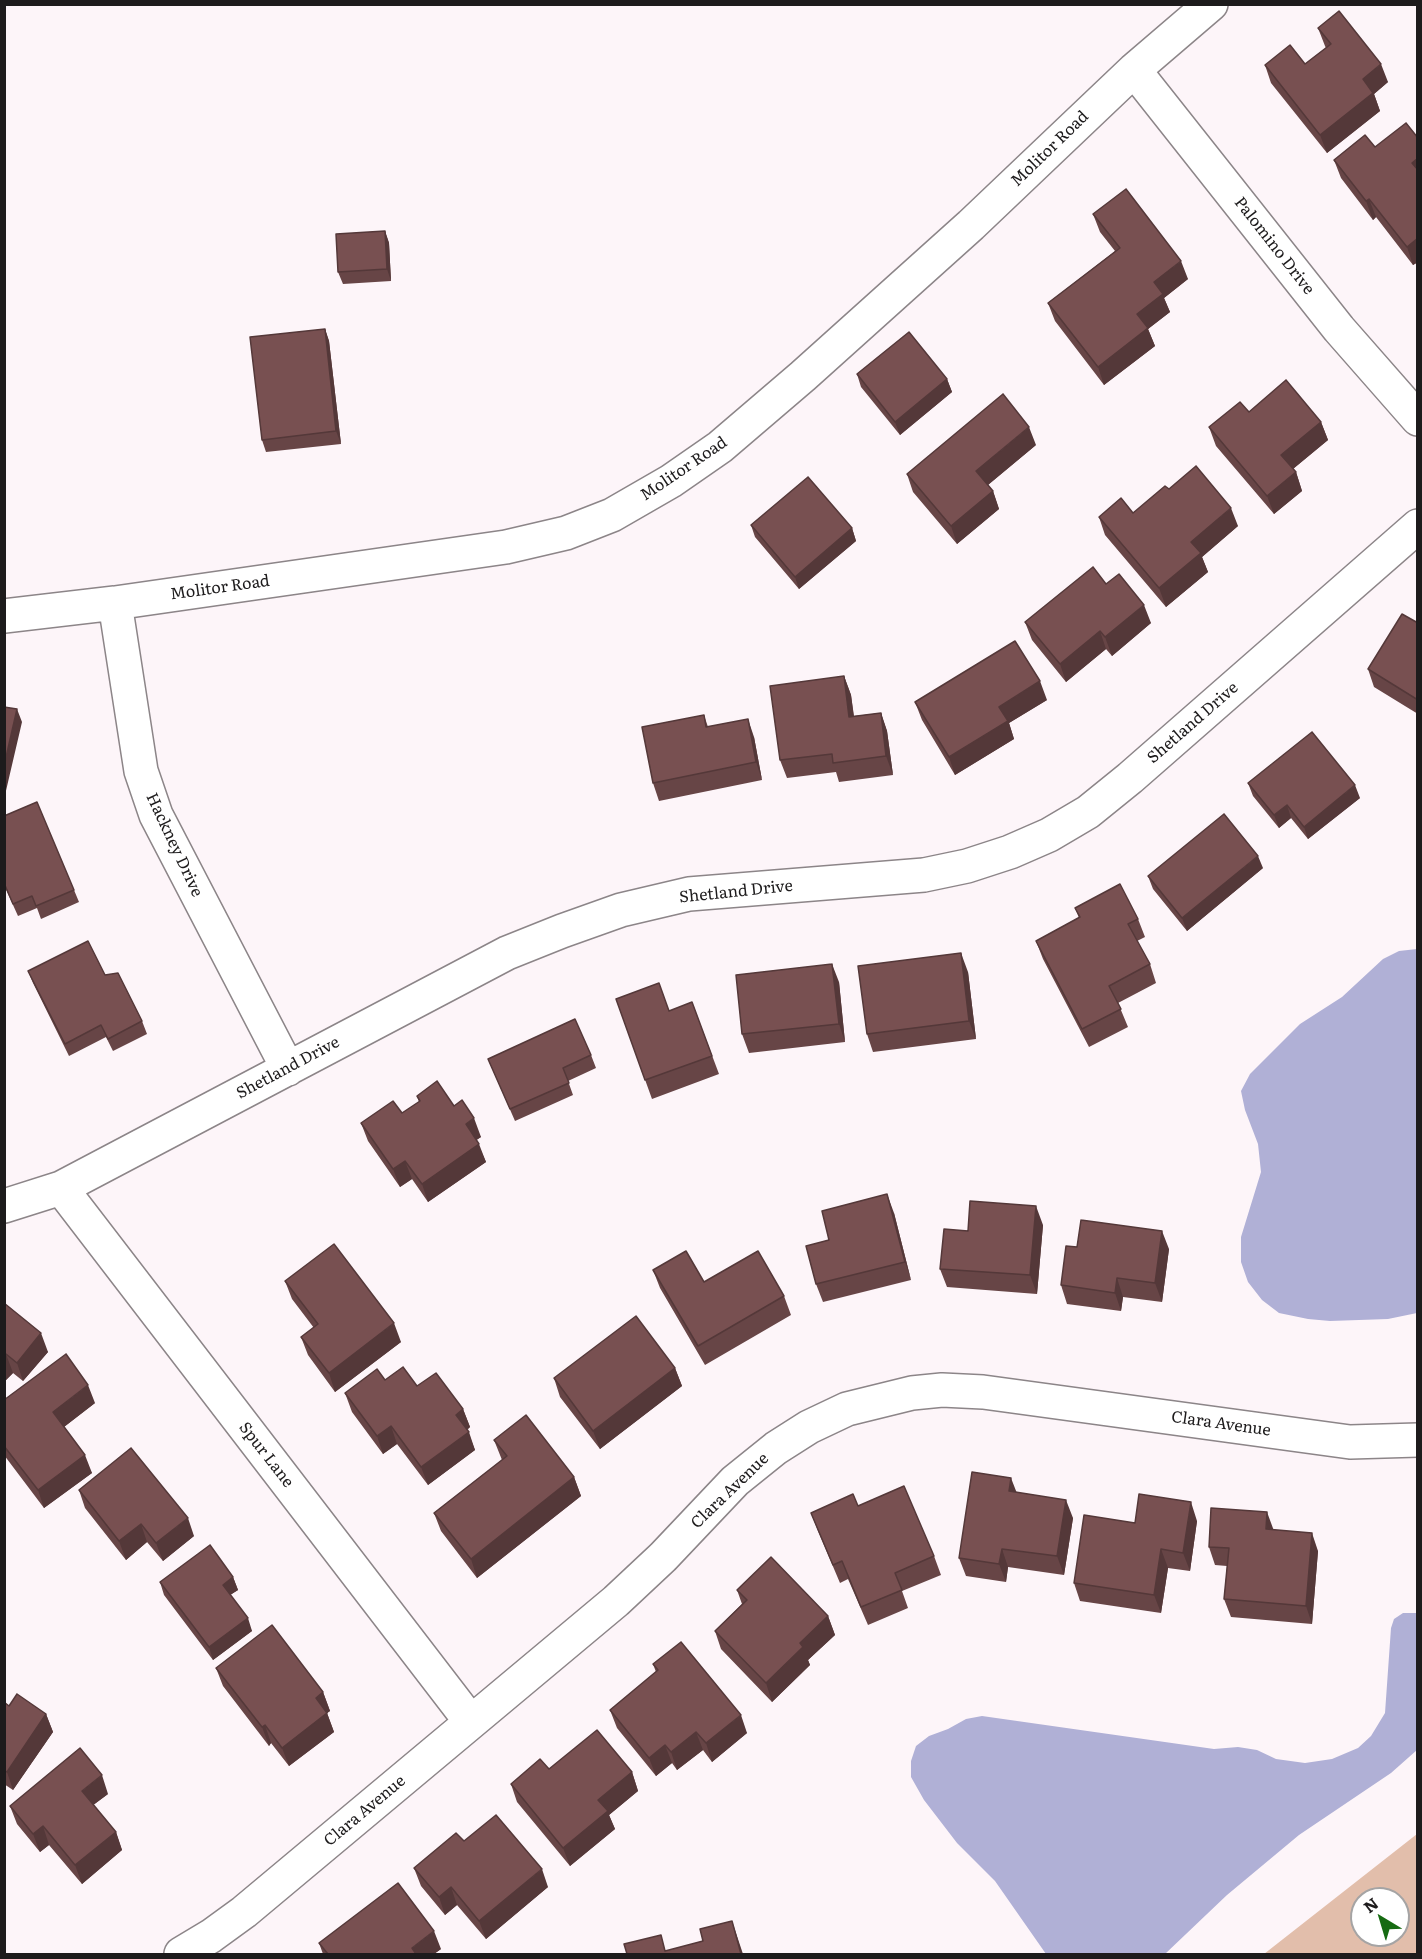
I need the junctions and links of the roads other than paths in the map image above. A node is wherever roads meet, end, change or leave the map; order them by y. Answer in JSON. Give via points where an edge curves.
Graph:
{"nodes":[{"id":1,"x":1211,"y":4,"type":"edge"},
{"id":2,"x":1134,"y":70,"type":"junction"},
{"id":3,"x":1418,"y":419,"type":"edge"},
{"id":4,"x":1418,"y":526,"type":"edge"},
{"id":5,"x":115,"y":603,"type":"junction"},
{"id":6,"x":4,"y":616,"type":"edge"},
{"id":7,"x":288,"y":1069,"type":"junction"},
{"id":8,"x":61,"y":1188,"type":"junction"},
{"id":9,"x":4,"y":1206,"type":"edge"},
{"id":10,"x":1418,"y":1440,"type":"edge"},
{"id":11,"x":471,"y":1722,"type":"junction"},
{"id":12,"x":181,"y":1954,"type":"edge"}],
"edges":[{"from":1,"to":2,"type":"street","name":"Molitor Road"},
{"from":2,"to":3,"type":"street","name":"Palomino Drive","via":[[1339,329]]},
{"from":2,"to":5,"type":"street","name":"Molitor Road","via":[[971,225],[753,419],[681,474],[612,514],[566,533],[506,547]]},
{"from":4,"to":7,"type":"street","name":"Shetland Drive","via":[[1130,778],[1088,812],[1049,835],[967,866],[924,875],[690,894],[621,910],[507,953]]},
{"from":5,"to":6,"type":"street","name":"Molitor Road"},
{"from":5,"to":7,"type":"street","name":"Hackney Drive","via":[[141,771],[156,815]]},
{"from":7,"to":8,"type":"street","name":"Shetland Drive"},
{"from":8,"to":9,"type":"street","name":"Shetland Drive"},
{"from":8,"to":11,"type":"street","name":"Spur Lane"},
{"from":10,"to":11,"type":"street","name":"Clara Avenue","via":[[1350,1442],[983,1392],[912,1393],[858,1406],[809,1427],[735,1481],[616,1601]]},
{"from":11,"to":12,"type":"street","name":"Clara Avenue","via":[[244,1912]]}]}
